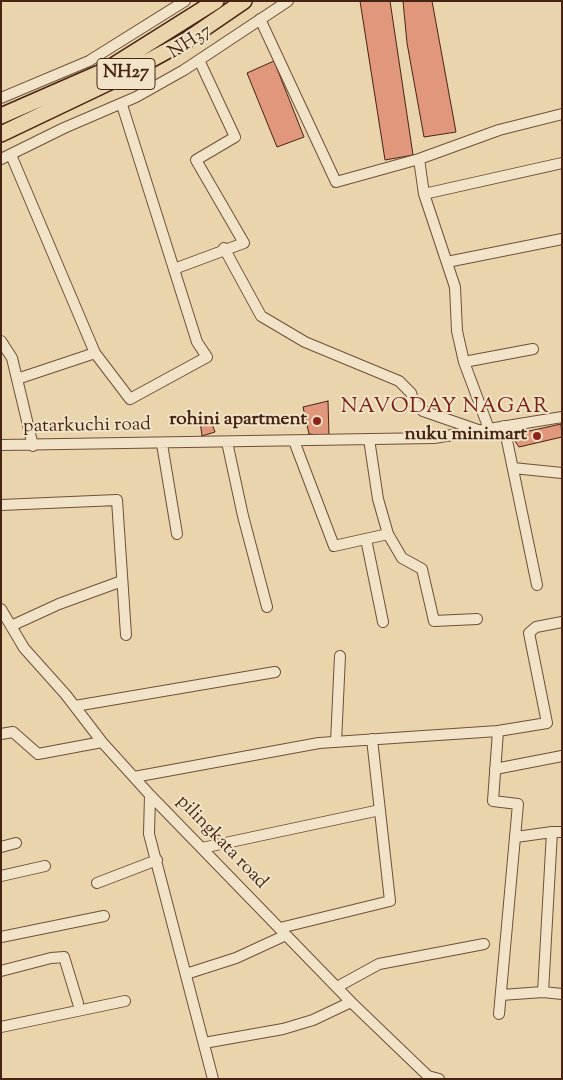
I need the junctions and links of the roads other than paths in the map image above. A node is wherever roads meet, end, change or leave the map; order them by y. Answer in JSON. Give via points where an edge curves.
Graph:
{"nodes":[{"id":1,"x":185,"y":1,"type":"edge"},
{"id":2,"x":216,"y":1,"type":"edge"},
{"id":3,"x":244,"y":1,"type":"edge"},
{"id":4,"x":288,"y":1,"type":"edge"},
{"id":5,"x":170,"y":6,"type":"edge"},
{"id":6,"x":260,"y":20,"type":"junction"},
{"id":7,"x":199,"y":60,"type":"junction"},
{"id":8,"x":1,"y":98,"type":"edge"},
{"id":9,"x":122,"y":104,"type":"junction"},
{"id":10,"x":562,"y":114,"type":"edge"},
{"id":11,"x":1,"y":116,"type":"edge"},
{"id":12,"x":1,"y":134,"type":"edge"},
{"id":13,"x":6,"y":158,"type":"edge"},
{"id":14,"x":419,"y":159,"type":"junction"},
{"id":15,"x":562,"y":163,"type":"edge"},
{"id":16,"x":424,"y":194,"type":"junction"},
{"id":17,"x":562,"y":239,"type":"edge"},
{"id":18,"x":224,"y":248,"type":"junction"},
{"id":19,"x":447,"y":262,"type":"junction"},
{"id":20,"x":174,"y":269,"type":"junction"},
{"id":21,"x":1,"y":341,"type":"edge"},
{"id":22,"x":533,"y":349,"type":"dead end"},
{"id":23,"x":95,"y":353,"type":"junction"},
{"id":24,"x":464,"y":362,"type":"junction"},
{"id":25,"x":17,"y":379,"type":"junction"},
{"id":26,"x":562,"y":416,"type":"edge"},
{"id":27,"x":504,"y":426,"type":"junction"},
{"id":28,"x":484,"y":429,"type":"junction"},
{"id":29,"x":369,"y":439,"type":"junction"},
{"id":30,"x":294,"y":441,"type":"junction"},
{"id":31,"x":227,"y":442,"type":"junction"},
{"id":32,"x":162,"y":444,"type":"junction"},
{"id":33,"x":1,"y":445,"type":"edge"},
{"id":34,"x":33,"y":446,"type":"junction"},
{"id":35,"x":513,"y":468,"type":"junction"},
{"id":36,"x":562,"y":473,"type":"edge"},
{"id":37,"x":1,"y":505,"type":"edge"},
{"id":38,"x":177,"y":534,"type":"dead end"},
{"id":39,"x":388,"y":534,"type":"junction"},
{"id":40,"x":366,"y":539,"type":"junction"},
{"id":41,"x":122,"y":581,"type":"junction"},
{"id":42,"x":537,"y":585,"type":"dead end"},
{"id":43,"x":267,"y":607,"type":"dead end"},
{"id":44,"x":1,"y":609,"type":"edge"},
{"id":45,"x":477,"y":619,"type":"dead end"},
{"id":46,"x":383,"y":622,"type":"dead end"},
{"id":47,"x":562,"y":622,"type":"edge"},
{"id":48,"x":11,"y":626,"type":"junction"},
{"id":49,"x":126,"y":635,"type":"dead end"},
{"id":50,"x":340,"y":656,"type":"dead end"},
{"id":51,"x":275,"y":672,"type":"dead end"},
{"id":52,"x":75,"y":706,"type":"junction"},
{"id":53,"x":498,"y":731,"type":"junction"},
{"id":54,"x":1,"y":734,"type":"edge"},
{"id":55,"x":372,"y":739,"type":"junction"},
{"id":56,"x":102,"y":742,"type":"junction"},
{"id":57,"x":336,"y":742,"type":"junction"},
{"id":58,"x":562,"y":756,"type":"edge"},
{"id":59,"x":495,"y":769,"type":"junction"},
{"id":60,"x":134,"y":776,"type":"junction"},
{"id":61,"x":150,"y":795,"type":"junction"},
{"id":62,"x":380,"y":810,"type":"junction"},
{"id":63,"x":557,"y":832,"type":"edge"},
{"id":64,"x":516,"y":837,"type":"junction"},
{"id":65,"x":16,"y":843,"type":"dead end"},
{"id":66,"x":1,"y":847,"type":"edge"},
{"id":67,"x":202,"y":848,"type":"junction"},
{"id":68,"x":156,"y":860,"type":"junction"},
{"id":69,"x":45,"y":866,"type":"dead end"},
{"id":70,"x":1,"y":876,"type":"edge"},
{"id":71,"x":97,"y":883,"type":"dead end"},
{"id":72,"x":104,"y":916,"type":"dead end"},
{"id":73,"x":282,"y":932,"type":"junction"},
{"id":74,"x":1,"y":937,"type":"edge"},
{"id":75,"x":484,"y":944,"type":"dead end"},
{"id":76,"x":1,"y":971,"type":"edge"},
{"id":77,"x":186,"y":974,"type":"junction"},
{"id":78,"x":337,"y":988,"type":"junction"},
{"id":79,"x":543,"y":992,"type":"junction"},
{"id":80,"x":562,"y":994,"type":"edge"},
{"id":81,"x":501,"y":995,"type":"junction"},
{"id":82,"x":125,"y":1001,"type":"dead end"},
{"id":83,"x":351,"y":1002,"type":"junction"},
{"id":84,"x":78,"y":1003,"type":"dead end"},
{"id":85,"x":499,"y":1014,"type":"dead end"},
{"id":86,"x":1,"y":1027,"type":"edge"},
{"id":87,"x":204,"y":1043,"type":"junction"},
{"id":88,"x":214,"y":1079,"type":"edge"},
{"id":89,"x":438,"y":1079,"type":"edge"}],
"edges":[{"from":1,"to":5,"type":"street"},
{"from":2,"to":11,"type":"highway","number":"NH27","via":[[106,70]]},
{"from":3,"to":12,"type":"highway","number":"NH27","via":[[187,40],[127,73]]},
{"from":4,"to":6,"type":"street","name":"NH37"},
{"from":5,"to":8,"type":"street","via":[[90,61]]},
{"from":6,"to":7,"type":"street","name":"NH37"},
{"from":6,"to":14,"type":"street","via":[[336,182]]},
{"from":7,"to":9,"type":"street","name":"NH37"},
{"from":7,"to":18,"type":"street","via":[[235,137],[196,160],[244,243]]},
{"from":9,"to":13,"type":"street","name":"NH37","via":[[64,128]]},
{"from":9,"to":20,"type":"street"},
{"from":10,"to":14,"type":"street","via":[[499,130]]},
{"from":13,"to":23,"type":"street"},
{"from":14,"to":16,"type":"street"},
{"from":15,"to":16,"type":"street"},
{"from":16,"to":19,"type":"street"},
{"from":17,"to":19,"type":"street"},
{"from":18,"to":20,"type":"street"},
{"from":18,"to":28,"type":"street","via":[[261,316],[305,342],[399,381],[423,411]]},
{"from":19,"to":24,"type":"street","via":[[455,287],[457,330]]},
{"from":20,"to":23,"type":"street","via":[[197,342],[207,357],[130,399]]},
{"from":21,"to":25,"type":"street","via":[[12,358]]},
{"from":22,"to":24,"type":"street"},
{"from":23,"to":25,"type":"street"},
{"from":24,"to":28,"type":"street"},
{"from":25,"to":34,"type":"street"},
{"from":26,"to":27,"type":"street","name":"patarkuchi road"},
{"from":27,"to":28,"type":"street","name":"patarkuchi road"},
{"from":27,"to":35,"type":"street"},
{"from":28,"to":29,"type":"street","name":"patarkuchi road","via":[[434,438]]},
{"from":29,"to":30,"type":"street","name":"patarkuchi road"},
{"from":29,"to":39,"type":"street","via":[[378,499]]},
{"from":30,"to":31,"type":"street","name":"patarkuchi road"},
{"from":30,"to":40,"type":"street","via":[[334,546]]},
{"from":31,"to":32,"type":"street","name":"patarkuchi road"},
{"from":31,"to":43,"type":"street"},
{"from":32,"to":34,"type":"street","name":"patarkuchi road"},
{"from":32,"to":38,"type":"street"},
{"from":33,"to":34,"type":"street","name":"patarkuchi road"},
{"from":35,"to":36,"type":"street"},
{"from":35,"to":42,"type":"street"},
{"from":37,"to":41,"type":"street","via":[[118,500]]},
{"from":39,"to":40,"type":"street"},
{"from":39,"to":45,"type":"street","via":[[402,558],[422,569],[434,621]]},
{"from":40,"to":46,"type":"street"},
{"from":41,"to":48,"type":"street"},
{"from":41,"to":49,"type":"street"},
{"from":44,"to":48,"type":"street","name":"pilingkata road"},
{"from":47,"to":53,"type":"street","via":[[536,627],[529,633],[547,723]]},
{"from":48,"to":52,"type":"street","name":"pilingkata road","via":[[24,648]]},
{"from":50,"to":57,"type":"street"},
{"from":51,"to":52,"type":"street"},
{"from":52,"to":56,"type":"street","name":"pilingkata road"},
{"from":53,"to":55,"type":"street"},
{"from":53,"to":59,"type":"street"},
{"from":54,"to":56,"type":"street","via":[[13,732],[38,754]]},
{"from":55,"to":57,"type":"street"},
{"from":55,"to":62,"type":"street"},
{"from":56,"to":60,"type":"street","name":"pilingkata road"},
{"from":57,"to":60,"type":"street"},
{"from":58,"to":59,"type":"street"},
{"from":59,"to":64,"type":"street","via":[[493,801],[518,804]]},
{"from":60,"to":61,"type":"street","name":"pilingkata road"},
{"from":61,"to":67,"type":"street","name":"pilingkata road"},
{"from":61,"to":68,"type":"street","via":[[149,834]]},
{"from":62,"to":67,"type":"street"},
{"from":62,"to":73,"type":"street","via":[[390,901]]},
{"from":63,"to":64,"type":"street"},
{"from":63,"to":79,"type":"street"},
{"from":64,"to":81,"type":"street"},
{"from":65,"to":66,"type":"street"},
{"from":67,"to":73,"type":"street","name":"pilingkata road"},
{"from":68,"to":71,"type":"street"},
{"from":68,"to":77,"type":"street"},
{"from":69,"to":70,"type":"street"},
{"from":72,"to":74,"type":"street"},
{"from":73,"to":77,"type":"street","via":[[236,958]]},
{"from":73,"to":78,"type":"street","name":"pilingkata road"},
{"from":75,"to":78,"type":"street","via":[[379,964]]},
{"from":76,"to":84,"type":"street","via":[[51,958],[64,958]]},
{"from":77,"to":87,"type":"street"},
{"from":78,"to":83,"type":"street","name":"pilingkata road"},
{"from":79,"to":80,"type":"street"},
{"from":79,"to":81,"type":"street"},
{"from":81,"to":85,"type":"street"},
{"from":82,"to":86,"type":"street"},
{"from":83,"to":87,"type":"street","via":[[313,1020]]},
{"from":83,"to":89,"type":"street","name":"pilingkata road","via":[[428,1076]]},
{"from":87,"to":88,"type":"street"}]}
